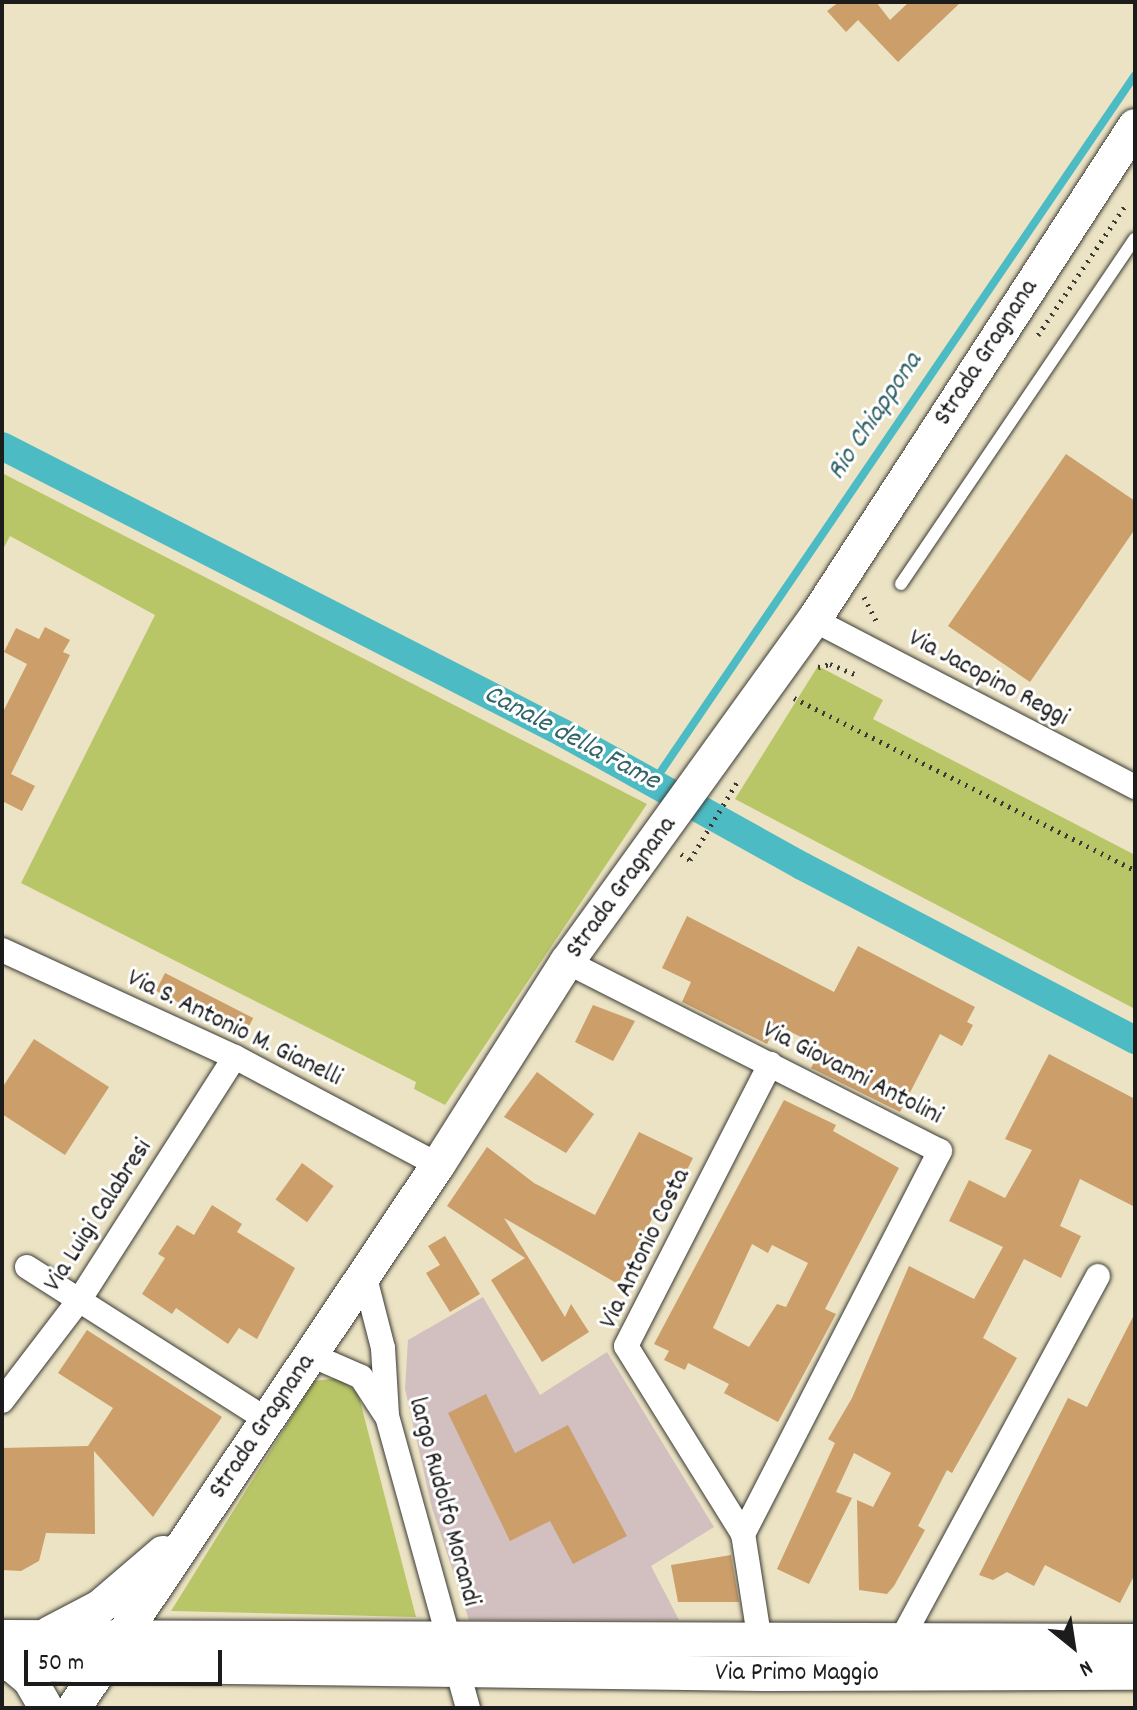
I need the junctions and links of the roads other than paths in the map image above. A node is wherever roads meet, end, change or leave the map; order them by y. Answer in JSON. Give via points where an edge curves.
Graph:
{"nodes":[{"id":1,"x":1126,"y":146,"type":"edge"},
{"id":2,"x":1135,"y":239,"type":"edge"},
{"id":3,"x":901,"y":584,"type":"dead end"},
{"id":4,"x":814,"y":620,"type":"junction"},
{"id":5,"x":1135,"y":787,"type":"edge"},
{"id":6,"x":2,"y":950,"type":"edge"},
{"id":7,"x":567,"y":962,"type":"junction"},
{"id":8,"x":235,"y":1057,"type":"junction"},
{"id":9,"x":770,"y":1064,"type":"junction"},
{"id":10,"x":438,"y":1165,"type":"junction"},
{"id":11,"x":27,"y":1267,"type":"dead end"},
{"id":12,"x":364,"y":1274,"type":"junction"},
{"id":13,"x":1098,"y":1276,"type":"dead end"},
{"id":14,"x":80,"y":1299,"type":"junction"},
{"id":15,"x":311,"y":1355,"type":"junction"},
{"id":16,"x":2,"y":1401,"type":"edge"},
{"id":17,"x":387,"y":1416,"type":"junction"},
{"id":18,"x":267,"y":1420,"type":"junction"},
{"id":19,"x":204,"y":1514,"type":"junction"},
{"id":20,"x":743,"y":1534,"type":"junction"},
{"id":21,"x":43,"y":1636,"type":"junction"},
{"id":22,"x":1135,"y":1641,"type":"edge"},
{"id":23,"x":760,"y":1642,"type":"junction"},
{"id":24,"x":900,"y":1642,"type":"junction"},
{"id":25,"x":112,"y":1652,"type":"junction"},
{"id":26,"x":454,"y":1653,"type":"junction"},
{"id":27,"x":5,"y":1655,"type":"edge"},
{"id":28,"x":1135,"y":1673,"type":"edge"},
{"id":29,"x":46,"y":1708,"type":"edge"},
{"id":30,"x":74,"y":1708,"type":"edge"},
{"id":31,"x":468,"y":1708,"type":"edge"}],
"edges":[{"from":1,"to":4,"type":"street","name":"Strada Gragnana"},
{"from":2,"to":3,"type":"lane"},
{"from":4,"to":5,"type":"street","name":"Via Jacopino Reggi"},
{"from":4,"to":7,"type":"street","name":"Strada Gragnana"},
{"from":6,"to":8,"type":"street","name":"Via S. Antonio M. Gianelli"},
{"from":7,"to":9,"type":"street","name":"Via Giovanni Antolini"},
{"from":7,"to":10,"type":"street","name":"Strada Gragnana"},
{"from":8,"to":10,"type":"street","name":"Via S. Antonio M. Gianelli"},
{"from":8,"to":14,"type":"street","name":"Via Luigi Calabresi"},
{"from":9,"to":20,"type":"street","name":"Via Antonio Costa","via":[[626,1346]]},
{"from":9,"to":20,"type":"street","name":"Via Giovanni Antolini","via":[[940,1151]]},
{"from":10,"to":12,"type":"street","name":"Strada Gragnana"},
{"from":11,"to":14,"type":"street"},
{"from":12,"to":15,"type":"street","name":"Strada Gragnana"},
{"from":12,"to":17,"type":"street","name":"largo Rudolfo Morandi","via":[[383,1348]]},
{"from":13,"to":24,"type":"street","name":"Via Primo Maggio"},
{"from":14,"to":16,"type":"street","name":"Via Luigi Calabresi"},
{"from":14,"to":18,"type":"street"},
{"from":15,"to":17,"type":"street","via":[[361,1377]]},
{"from":15,"to":18,"type":"street","name":"Strada Gragnana"},
{"from":17,"to":26,"type":"street","name":"largo Rudolfo Morandi"},
{"from":18,"to":19,"type":"street","name":"Strada Gragnana"},
{"from":19,"to":21,"type":"street","via":[[100,1607]]},
{"from":19,"to":25,"type":"street","name":"Strada Gragnana"},
{"from":20,"to":23,"type":"street"},
{"from":21,"to":25,"type":"street"},
{"from":21,"to":27,"type":"street"},
{"from":22,"to":24,"type":"street","name":"Via Primo Maggio"},
{"from":23,"to":24,"type":"street","name":"Via Primo Maggio"},
{"from":23,"to":26,"type":"street","name":"Via Primo Maggio"},
{"from":25,"to":26,"type":"street"},
{"from":25,"to":27,"type":"street"},
{"from":25,"to":30,"type":"street","name":"Strada Gragnana"},
{"from":26,"to":28,"type":"street","name":"Via Primo Maggio"},
{"from":26,"to":31,"type":"street","name":"largo Rudolfo Morandi"},
{"from":27,"to":29,"type":"street","via":[[30,1680]]}]}
